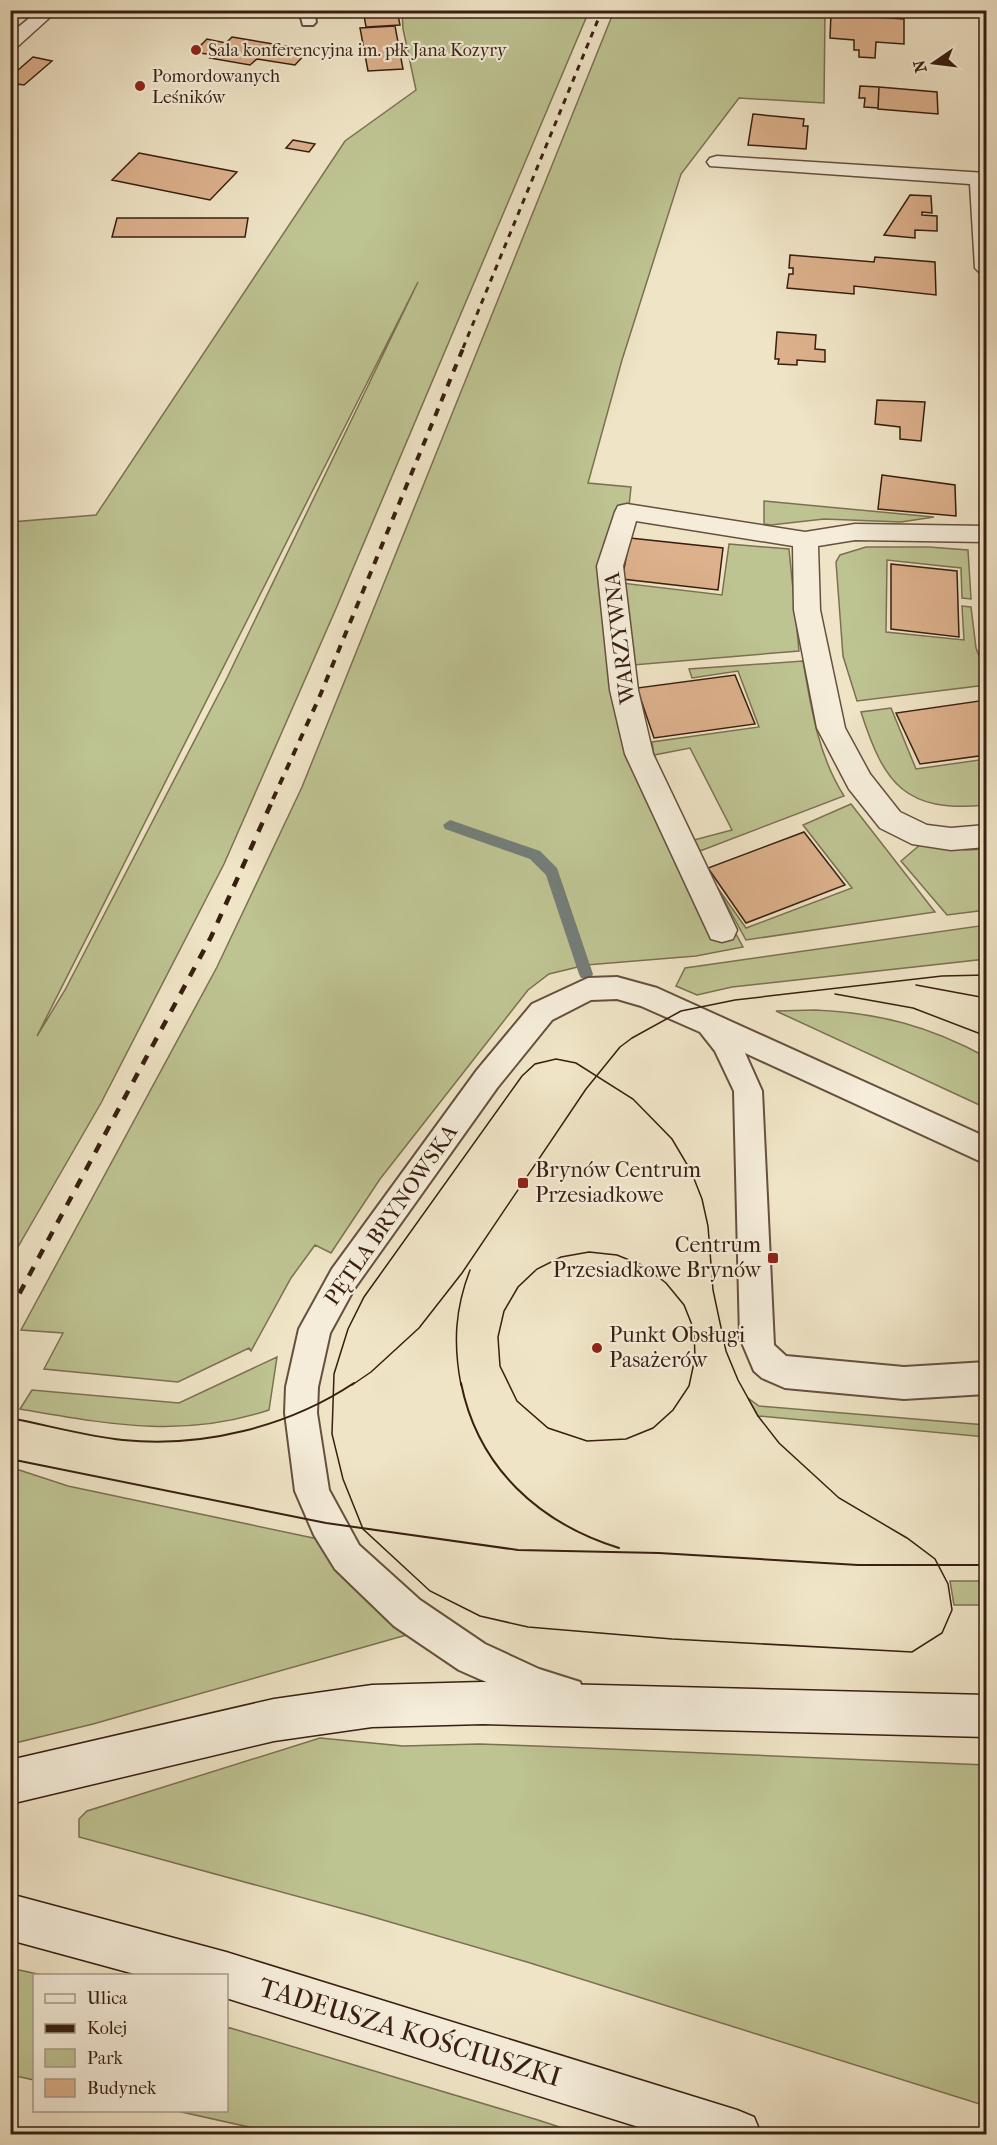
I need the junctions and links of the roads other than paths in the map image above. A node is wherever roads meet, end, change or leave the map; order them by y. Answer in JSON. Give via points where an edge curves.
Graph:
{"nodes":[{"id":1,"x":50,"y":10,"type":"edge"},
{"id":2,"x":10,"y":44,"type":"edge"},
{"id":3,"x":717,"y":162,"type":"dead end"},
{"id":4,"x":983,"y":179,"type":"edge"},
{"id":5,"x":987,"y":268,"type":"edge"},
{"id":6,"x":987,"y":534,"type":"edge"},
{"id":7,"x":806,"y":540,"type":"junction"},
{"id":8,"x":987,"y":836,"type":"edge"},
{"id":9,"x":722,"y":930,"type":"dead end"},
{"id":10,"x":705,"y":1022,"type":"junction"},
{"id":11,"x":987,"y":1151,"type":"edge"},
{"id":12,"x":987,"y":1378,"type":"edge"},
{"id":13,"x":606,"y":1707,"type":"junction"},
{"id":14,"x":987,"y":1716,"type":"edge"},
{"id":15,"x":10,"y":1782,"type":"edge"},
{"id":16,"x":10,"y":1917,"type":"edge"},
{"id":17,"x":222,"y":1974,"type":"edge"},
{"id":18,"x":228,"y":1976,"type":"edge"},
{"id":19,"x":737,"y":2134,"type":"edge"}],
"edges":[{"from":1,"to":2,"type":"street"},
{"from":3,"to":4,"type":"street"},
{"from":4,"to":5,"type":"street"},
{"from":6,"to":7,"type":"street","name":"WARZYWNA","via":[[855,532]]},
{"from":7,"to":8,"type":"street","via":[[807,610],[831,728],[859,781],[890,820],[922,836]]},
{"from":7,"to":9,"type":"street","name":"WARZYWNA","via":[[627,512],[616,540],[610,582],[624,690],[639,754]]},
{"from":10,"to":11,"type":"lane","name":"PĘTLA BRYNOWSKA"},
{"from":10,"to":12,"type":"lane","name":"PĘTLA BRYNOWSKA","via":[[726,1043],[748,1091],[756,1338],[763,1359],[785,1372],[904,1383]]},
{"from":10,"to":13,"type":"lane","name":"PĘTLA BRYNOWSKA","via":[[647,996],[617,988],[588,990],[542,1012],[487,1079],[342,1279],[315,1329],[302,1386],[301,1413],[312,1491],[347,1557],[407,1613],[472,1657],[536,1686]]},
{"from":13,"to":14,"type":"street"},
{"from":13,"to":15,"type":"street","via":[[483,1703],[351,1709],[274,1720]]},
{"from":16,"to":17,"type":"street","name":"TADEUSZA KOŚCIUSZKI"},
{"from":18,"to":19,"type":"street","name":"TADEUSZA KOŚCIUSZKI"}]}
